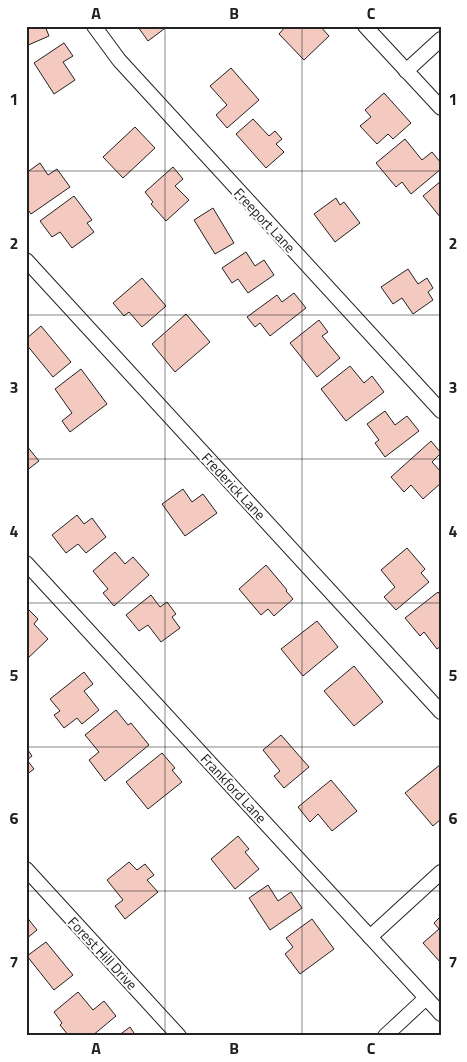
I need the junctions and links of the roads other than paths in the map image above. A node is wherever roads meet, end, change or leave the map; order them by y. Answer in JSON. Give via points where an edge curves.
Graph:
{"nodes":[{"id":1,"x":94,"y":26,"type":"edge"},
{"id":2,"x":365,"y":26,"type":"edge"},
{"id":3,"x":441,"y":39,"type":"edge"},
{"id":4,"x":406,"y":71,"type":"junction"},
{"id":5,"x":441,"y":108,"type":"edge"},
{"id":6,"x":26,"y":260,"type":"edge"},
{"id":7,"x":441,"y":411,"type":"edge"},
{"id":8,"x":26,"y":563,"type":"edge"},
{"id":9,"x":441,"y":712,"type":"edge"},
{"id":10,"x":26,"y":869,"type":"edge"},
{"id":11,"x":441,"y":872,"type":"edge"},
{"id":12,"x":370,"y":937,"type":"junction"},
{"id":13,"x":426,"y":998,"type":"junction"},
{"id":14,"x":441,"y":1014,"type":"edge"},
{"id":15,"x":180,"y":1036,"type":"edge"},
{"id":16,"x":385,"y":1036,"type":"edge"}],
"edges":[{"from":1,"to":7,"type":"street","name":"Freeport Lane","via":[[119,60]]},
{"from":2,"to":4,"type":"street"},
{"from":3,"to":4,"type":"street"},
{"from":4,"to":5,"type":"street"},
{"from":6,"to":9,"type":"street","name":"Frederick Lane"},
{"from":8,"to":12,"type":"street","name":"Frankford Lane"},
{"from":10,"to":15,"type":"street","name":"Forest Hill Drive"},
{"from":11,"to":12,"type":"street"},
{"from":12,"to":13,"type":"street","name":"Frankford Lane"},
{"from":13,"to":14,"type":"street","name":"Frankford Lane"},
{"from":13,"to":16,"type":"street"}]}
